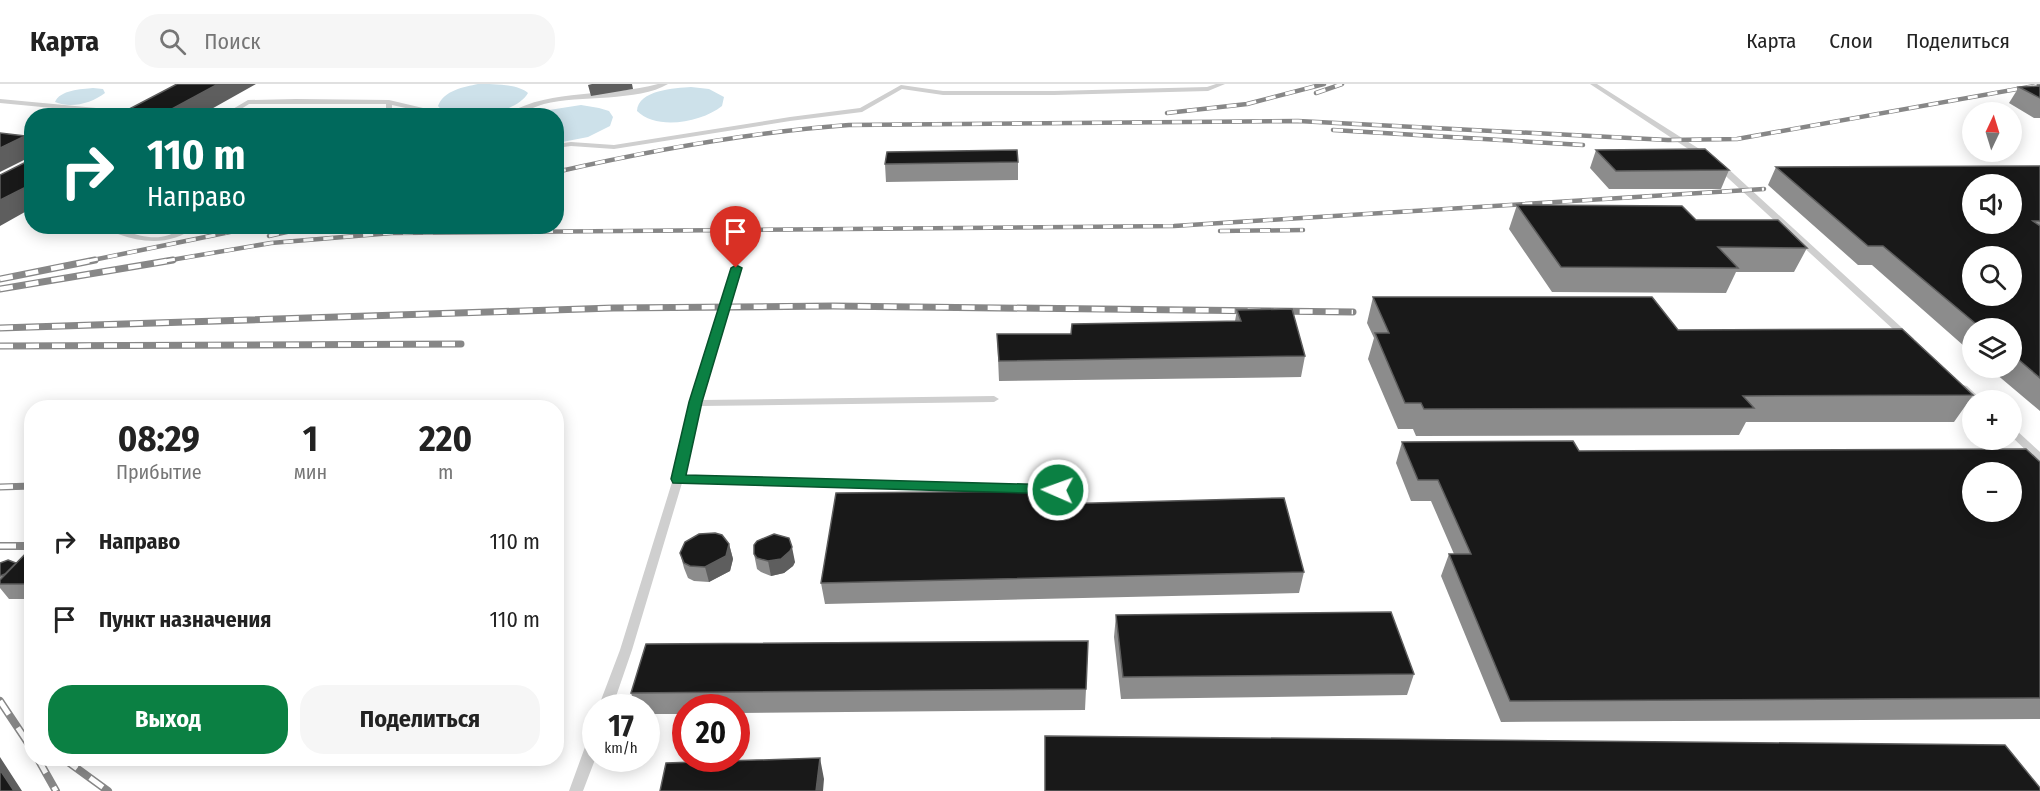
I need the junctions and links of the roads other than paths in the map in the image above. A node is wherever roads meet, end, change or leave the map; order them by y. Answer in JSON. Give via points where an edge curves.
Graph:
{"nodes":[{"id":1,"x":665,"y":84,"type":"edge"},
{"id":2,"x":1222,"y":84,"type":"edge"},
{"id":3,"x":1593,"y":84,"type":"edge"},
{"id":4,"x":0,"y":101,"type":"edge"},
{"id":5,"x":389,"y":102,"type":"junction"},
{"id":6,"x":75,"y":108,"type":"edge"},
{"id":7,"x":238,"y":108,"type":"edge"},
{"id":8,"x":389,"y":108,"type":"edge"},
{"id":9,"x":417,"y":108,"type":"edge"},
{"id":10,"x":526,"y":108,"type":"edge"},
{"id":11,"x":564,"y":145,"type":"edge"},
{"id":12,"x":126,"y":234,"type":"edge"},
{"id":13,"x":179,"y":234,"type":"edge"},
{"id":14,"x":736,"y":268,"type":"dead end"},
{"id":15,"x":1917,"y":346,"type":"edge"},
{"id":16,"x":1960,"y":385,"type":"edge"},
{"id":17,"x":1966,"y":390,"type":"edge"},
{"id":18,"x":994,"y":399,"type":"dead end"},
{"id":19,"x":696,"y":402,"type":"junction"},
{"id":20,"x":2022,"y":441,"type":"edge"},
{"id":21,"x":2040,"y":458,"type":"edge"},
{"id":22,"x":678,"y":479,"type":"junction"},
{"id":23,"x":1058,"y":490,"type":"edge"},
{"id":24,"x":610,"y":694,"type":"edge"},
{"id":25,"x":583,"y":772,"type":"edge"},
{"id":26,"x":576,"y":791,"type":"edge"}],
"edges":[{"from":1,"to":10,"type":"lane","via":[[602,96],[553,99]]},
{"from":2,"to":11,"type":"lane","via":[[1208,88],[1054,93],[943,93],[901,87],[862,110],[614,147]]},
{"from":3,"to":15,"type":"lane","via":[[1720,166]]},
{"from":4,"to":6,"type":"lane"},
{"from":5,"to":7,"type":"lane","via":[[248,102]]},
{"from":5,"to":8,"type":"lane"},
{"from":5,"to":9,"type":"lane"},
{"from":12,"to":13,"type":"lane","via":[[142,241]]},
{"from":14,"to":19,"type":"lane"},
{"from":16,"to":17,"type":"lane"},
{"from":18,"to":19,"type":"lane"},
{"from":19,"to":22,"type":"lane"},
{"from":20,"to":21,"type":"lane"},
{"from":22,"to":23,"type":"lane"},
{"from":22,"to":24,"type":"lane"},
{"from":25,"to":26,"type":"lane"}]}
